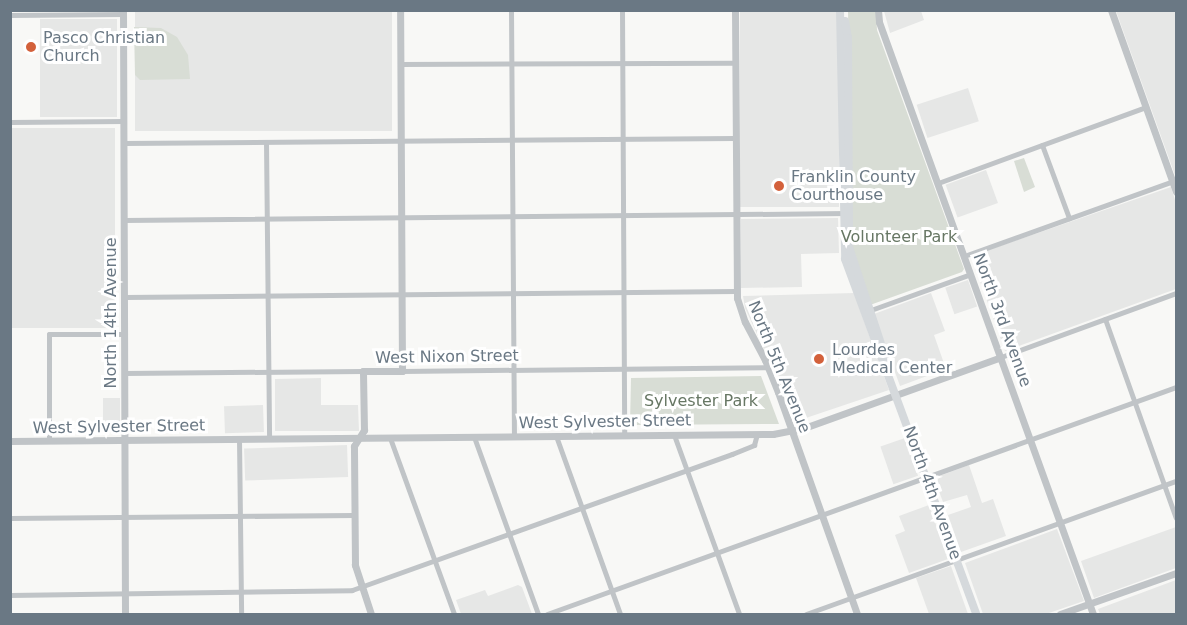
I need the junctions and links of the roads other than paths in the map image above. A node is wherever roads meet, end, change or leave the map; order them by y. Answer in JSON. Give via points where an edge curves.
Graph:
{"nodes":[{"id":1,"x":400,"y":10,"type":"edge"},
{"id":2,"x":511,"y":10,"type":"edge"},
{"id":3,"x":622,"y":10,"type":"edge"},
{"id":4,"x":735,"y":10,"type":"edge"},
{"id":5,"x":840,"y":10,"type":"edge"},
{"id":6,"x":846,"y":10,"type":"edge"},
{"id":7,"x":880,"y":10,"type":"edge"},
{"id":8,"x":1111,"y":10,"type":"edge"},
{"id":9,"x":123,"y":12,"type":"edge"},
{"id":10,"x":46,"y":13,"type":"edge"},
{"id":11,"x":10,"y":15,"type":"edge"},
{"id":12,"x":622,"y":63,"type":"junction"},
{"id":13,"x":735,"y":63,"type":"junction"},
{"id":14,"x":400,"y":64,"type":"junction"},
{"id":15,"x":511,"y":64,"type":"junction"},
{"id":16,"x":1146,"y":108,"type":"junction"},
{"id":17,"x":124,"y":121,"type":"junction"},
{"id":18,"x":10,"y":122,"type":"edge"},
{"id":19,"x":735,"y":138,"type":"junction"},
{"id":20,"x":622,"y":139,"type":"junction"},
{"id":21,"x":512,"y":140,"type":"junction"},
{"id":22,"x":400,"y":141,"type":"junction"},
{"id":23,"x":266,"y":142,"type":"junction"},
{"id":24,"x":124,"y":143,"type":"junction"},
{"id":25,"x":1042,"y":145,"type":"junction"},
{"id":26,"x":1173,"y":182,"type":"junction"},
{"id":27,"x":938,"y":183,"type":"junction"},
{"id":28,"x":1176,"y":192,"type":"edge"},
{"id":29,"x":846,"y":213,"type":"junction"},
{"id":30,"x":736,"y":214,"type":"junction"},
{"id":31,"x":623,"y":215,"type":"junction"},
{"id":32,"x":512,"y":216,"type":"junction"},
{"id":33,"x":401,"y":218,"type":"junction"},
{"id":34,"x":1069,"y":218,"type":"junction"},
{"id":35,"x":266,"y":219,"type":"junction"},
{"id":36,"x":124,"y":220,"type":"junction"},
{"id":37,"x":964,"y":256,"type":"junction"},
{"id":38,"x":971,"y":274,"type":"junction"},
{"id":39,"x":736,"y":291,"type":"junction"},
{"id":40,"x":623,"y":292,"type":"junction"},
{"id":41,"x":513,"y":293,"type":"junction"},
{"id":42,"x":1176,"y":293,"type":"edge"},
{"id":43,"x":401,"y":294,"type":"junction"},
{"id":44,"x":267,"y":295,"type":"junction"},
{"id":45,"x":125,"y":297,"type":"junction"},
{"id":46,"x":867,"y":311,"type":"junction"},
{"id":47,"x":1105,"y":319,"type":"junction"},
{"id":48,"x":125,"y":334,"type":"junction"},
{"id":49,"x":1001,"y":357,"type":"junction"},
{"id":50,"x":768,"y":367,"type":"junction"},
{"id":51,"x":624,"y":369,"type":"junction"},
{"id":52,"x":513,"y":370,"type":"junction"},
{"id":53,"x":363,"y":371,"type":"junction"},
{"id":54,"x":402,"y":371,"type":"junction"},
{"id":55,"x":268,"y":372,"type":"junction"},
{"id":56,"x":125,"y":373,"type":"junction"},
{"id":57,"x":1176,"y":387,"type":"edge"},
{"id":58,"x":896,"y":395,"type":"junction"},
{"id":59,"x":1135,"y":402,"type":"junction"},
{"id":60,"x":791,"y":431,"type":"junction"},
{"id":61,"x":757,"y":434,"type":"junction"},
{"id":62,"x":624,"y":435,"type":"junction"},
{"id":63,"x":674,"y":435,"type":"junction"},
{"id":64,"x":514,"y":436,"type":"junction"},
{"id":65,"x":556,"y":436,"type":"junction"},
{"id":66,"x":474,"y":437,"type":"junction"},
{"id":67,"x":359,"y":438,"type":"junction"},
{"id":68,"x":390,"y":438,"type":"junction"},
{"id":69,"x":239,"y":439,"type":"junction"},
{"id":70,"x":269,"y":439,"type":"junction"},
{"id":71,"x":126,"y":440,"type":"junction"},
{"id":72,"x":1030,"y":440,"type":"junction"},
{"id":73,"x":10,"y":441,"type":"edge"},
{"id":74,"x":49,"y":441,"type":"junction"},
{"id":75,"x":687,"y":471,"type":"junction"},
{"id":76,"x":926,"y":477,"type":"junction"},
{"id":77,"x":1176,"y":481,"type":"edge"},
{"id":78,"x":1164,"y":485,"type":"junction"},
{"id":79,"x":582,"y":508,"type":"junction"},
{"id":80,"x":354,"y":515,"type":"junction"},
{"id":81,"x":822,"y":515,"type":"junction"},
{"id":82,"x":240,"y":516,"type":"junction"},
{"id":83,"x":125,"y":517,"type":"junction"},
{"id":84,"x":1176,"y":518,"type":"edge"},
{"id":85,"x":10,"y":519,"type":"edge"},
{"id":86,"x":1060,"y":523,"type":"junction"},
{"id":87,"x":509,"y":534,"type":"junction"},
{"id":88,"x":717,"y":553,"type":"junction"},
{"id":89,"x":957,"y":560,"type":"junction"},
{"id":90,"x":434,"y":561,"type":"junction"},
{"id":91,"x":1176,"y":573,"type":"edge"},
{"id":92,"x":361,"y":587,"type":"junction"},
{"id":93,"x":612,"y":591,"type":"junction"},
{"id":94,"x":240,"y":592,"type":"junction"},
{"id":95,"x":125,"y":594,"type":"junction"},
{"id":96,"x":10,"y":595,"type":"edge"},
{"id":97,"x":851,"y":598,"type":"junction"},
{"id":98,"x":1089,"y":604,"type":"junction"},
{"id":99,"x":125,"y":615,"type":"edge"},
{"id":100,"x":241,"y":615,"type":"edge"},
{"id":101,"x":370,"y":615,"type":"edge"},
{"id":102,"x":454,"y":615,"type":"edge"},
{"id":103,"x":538,"y":615,"type":"edge"},
{"id":104,"x":547,"y":615,"type":"edge"},
{"id":105,"x":621,"y":615,"type":"edge"},
{"id":106,"x":739,"y":615,"type":"edge"},
{"id":107,"x":806,"y":615,"type":"edge"},
{"id":108,"x":857,"y":615,"type":"edge"},
{"id":109,"x":975,"y":615,"type":"edge"},
{"id":110,"x":1060,"y":615,"type":"edge"},
{"id":111,"x":1093,"y":615,"type":"edge"}],
"edges":[{"from":1,"to":14,"type":"street"},
{"from":2,"to":15,"type":"street"},
{"from":3,"to":12,"type":"street"},
{"from":4,"to":13,"type":"street","name":"North 5th Avenue"},
{"from":5,"to":29,"type":"main road","name":"North 4th Avenue"},
{"from":6,"to":29,"type":"main road","name":"North 4th Avenue"},
{"from":7,"to":27,"type":"street","name":"North 3rd Avenue","via":[[885,35]]},
{"from":8,"to":16,"type":"street"},
{"from":9,"to":10,"type":"street"},
{"from":9,"to":17,"type":"street","name":"North 14th Avenue"},
{"from":10,"to":11,"type":"street"},
{"from":12,"to":13,"type":"street"},
{"from":12,"to":15,"type":"street"},
{"from":12,"to":20,"type":"street"},
{"from":13,"to":19,"type":"street","name":"North 5th Avenue"},
{"from":14,"to":15,"type":"street"},
{"from":14,"to":22,"type":"street"},
{"from":15,"to":21,"type":"street"},
{"from":16,"to":25,"type":"street"},
{"from":16,"to":26,"type":"street"},
{"from":17,"to":18,"type":"street"},
{"from":17,"to":24,"type":"street","name":"North 14th Avenue"},
{"from":19,"to":20,"type":"street"},
{"from":19,"to":30,"type":"street","name":"North 5th Avenue"},
{"from":20,"to":21,"type":"street"},
{"from":20,"to":31,"type":"street"},
{"from":21,"to":22,"type":"street"},
{"from":21,"to":32,"type":"street"},
{"from":22,"to":23,"type":"street"},
{"from":22,"to":33,"type":"street"},
{"from":23,"to":24,"type":"street"},
{"from":23,"to":35,"type":"street"},
{"from":24,"to":36,"type":"street","name":"North 14th Avenue"},
{"from":25,"to":27,"type":"street"},
{"from":25,"to":34,"type":"street"},
{"from":26,"to":28,"type":"street"},
{"from":26,"to":34,"type":"street"},
{"from":27,"to":37,"type":"street","name":"North 3rd Avenue"},
{"from":29,"to":30,"type":"street"},
{"from":29,"to":46,"type":"main road","name":"North 4th Avenue","via":[[845,259]]},
{"from":30,"to":31,"type":"street"},
{"from":30,"to":39,"type":"street","name":"North 5th Avenue"},
{"from":31,"to":32,"type":"street"},
{"from":31,"to":40,"type":"street"},
{"from":32,"to":33,"type":"street"},
{"from":32,"to":41,"type":"street"},
{"from":33,"to":35,"type":"street"},
{"from":33,"to":43,"type":"street"},
{"from":34,"to":37,"type":"street"},
{"from":35,"to":36,"type":"street"},
{"from":35,"to":44,"type":"street"},
{"from":36,"to":45,"type":"street","name":"North 14th Avenue"},
{"from":37,"to":38,"type":"street","name":"North 3rd Avenue"},
{"from":38,"to":46,"type":"street"},
{"from":38,"to":49,"type":"street","name":"North 3rd Avenue"},
{"from":39,"to":40,"type":"street"},
{"from":39,"to":50,"type":"street","name":"North 5th Avenue","via":[[745,322]]},
{"from":40,"to":41,"type":"street"},
{"from":40,"to":51,"type":"street"},
{"from":41,"to":43,"type":"street"},
{"from":41,"to":52,"type":"street"},
{"from":42,"to":47,"type":"street","name":"West Sylvester Street"},
{"from":43,"to":44,"type":"street"},
{"from":43,"to":54,"type":"street"},
{"from":44,"to":45,"type":"street"},
{"from":44,"to":55,"type":"street"},
{"from":45,"to":48,"type":"street","name":"North 14th Avenue"},
{"from":46,"to":58,"type":"main road","name":"North 4th Avenue","via":[[883,344]]},
{"from":47,"to":49,"type":"street","name":"West Sylvester Street"},
{"from":47,"to":59,"type":"street"},
{"from":48,"to":56,"type":"street","name":"North 14th Avenue"},
{"from":48,"to":74,"type":"street","via":[[49,334]]},
{"from":49,"to":58,"type":"street","name":"West Sylvester Street"},
{"from":49,"to":72,"type":"street","name":"North 3rd Avenue"},
{"from":50,"to":51,"type":"street","name":"West Nixon Street"},
{"from":50,"to":60,"type":"street","name":"North 5th Avenue"},
{"from":51,"to":52,"type":"street","name":"West Nixon Street"},
{"from":51,"to":62,"type":"street"},
{"from":52,"to":54,"type":"street","name":"West Nixon Street"},
{"from":52,"to":64,"type":"street"},
{"from":53,"to":54,"type":"street","name":"West Nixon Street"},
{"from":53,"to":55,"type":"street","name":"West Nixon Street"},
{"from":53,"to":67,"type":"street","via":[[364,430]]},
{"from":55,"to":56,"type":"street","name":"West Nixon Street"},
{"from":55,"to":70,"type":"street"},
{"from":56,"to":71,"type":"street","name":"North 14th Avenue"},
{"from":57,"to":59,"type":"street"},
{"from":58,"to":60,"type":"street","name":"West Sylvester Street"},
{"from":58,"to":76,"type":"main road","name":"North 4th Avenue"},
{"from":59,"to":72,"type":"street"},
{"from":59,"to":78,"type":"street"},
{"from":60,"to":61,"type":"street","name":"West Sylvester Street"},
{"from":60,"to":81,"type":"street","name":"North 5th Avenue"},
{"from":61,"to":63,"type":"street","name":"West Sylvester Street"},
{"from":61,"to":75,"type":"street","via":[[754,446]]},
{"from":62,"to":63,"type":"street","name":"West Sylvester Street"},
{"from":62,"to":65,"type":"street","name":"West Sylvester Street"},
{"from":63,"to":75,"type":"street"},
{"from":64,"to":65,"type":"street","name":"West Sylvester Street"},
{"from":64,"to":66,"type":"street","name":"West Sylvester Street"},
{"from":65,"to":79,"type":"street"},
{"from":66,"to":68,"type":"street","name":"West Sylvester Street"},
{"from":66,"to":87,"type":"street"},
{"from":67,"to":68,"type":"street","name":"West Sylvester Street"},
{"from":67,"to":70,"type":"street","name":"West Sylvester Street"},
{"from":67,"to":80,"type":"street","via":[[354,446]]},
{"from":68,"to":90,"type":"street"},
{"from":69,"to":70,"type":"street","name":"West Sylvester Street"},
{"from":69,"to":71,"type":"street","name":"West Sylvester Street"},
{"from":69,"to":82,"type":"street"},
{"from":71,"to":74,"type":"street","name":"West Sylvester Street"},
{"from":71,"to":83,"type":"street","name":"North 14th Avenue"},
{"from":72,"to":76,"type":"street"},
{"from":72,"to":86,"type":"street","name":"North 3rd Avenue"},
{"from":73,"to":74,"type":"street","name":"West Sylvester Street"},
{"from":75,"to":79,"type":"street"},
{"from":75,"to":88,"type":"street"},
{"from":76,"to":81,"type":"street"},
{"from":76,"to":89,"type":"main road","name":"North 4th Avenue"},
{"from":77,"to":78,"type":"street"},
{"from":78,"to":84,"type":"street"},
{"from":78,"to":86,"type":"street"},
{"from":79,"to":87,"type":"street"},
{"from":79,"to":93,"type":"street"},
{"from":80,"to":82,"type":"street"},
{"from":80,"to":92,"type":"street","via":[[355,565]]},
{"from":81,"to":88,"type":"street"},
{"from":81,"to":97,"type":"street","name":"North 5th Avenue"},
{"from":82,"to":83,"type":"street"},
{"from":82,"to":94,"type":"street"},
{"from":83,"to":85,"type":"street"},
{"from":83,"to":95,"type":"street","name":"North 14th Avenue"},
{"from":86,"to":89,"type":"street"},
{"from":86,"to":98,"type":"street","name":"North 3rd Avenue"},
{"from":87,"to":90,"type":"street"},
{"from":87,"to":103,"type":"street"},
{"from":88,"to":93,"type":"street"},
{"from":88,"to":106,"type":"street"},
{"from":89,"to":97,"type":"street"},
{"from":89,"to":109,"type":"main road","name":"North 4th Avenue"},
{"from":90,"to":92,"type":"street"},
{"from":90,"to":102,"type":"street"},
{"from":91,"to":98,"type":"street"},
{"from":92,"to":94,"type":"street"},
{"from":92,"to":101,"type":"street"},
{"from":93,"to":104,"type":"street"},
{"from":93,"to":105,"type":"street"},
{"from":94,"to":95,"type":"street"},
{"from":94,"to":100,"type":"street"},
{"from":95,"to":96,"type":"street"},
{"from":95,"to":99,"type":"street","name":"North 14th Avenue"},
{"from":97,"to":107,"type":"street"},
{"from":97,"to":108,"type":"street","name":"North 5th Avenue"},
{"from":98,"to":110,"type":"street"},
{"from":98,"to":111,"type":"street","name":"North 3rd Avenue"}]}
